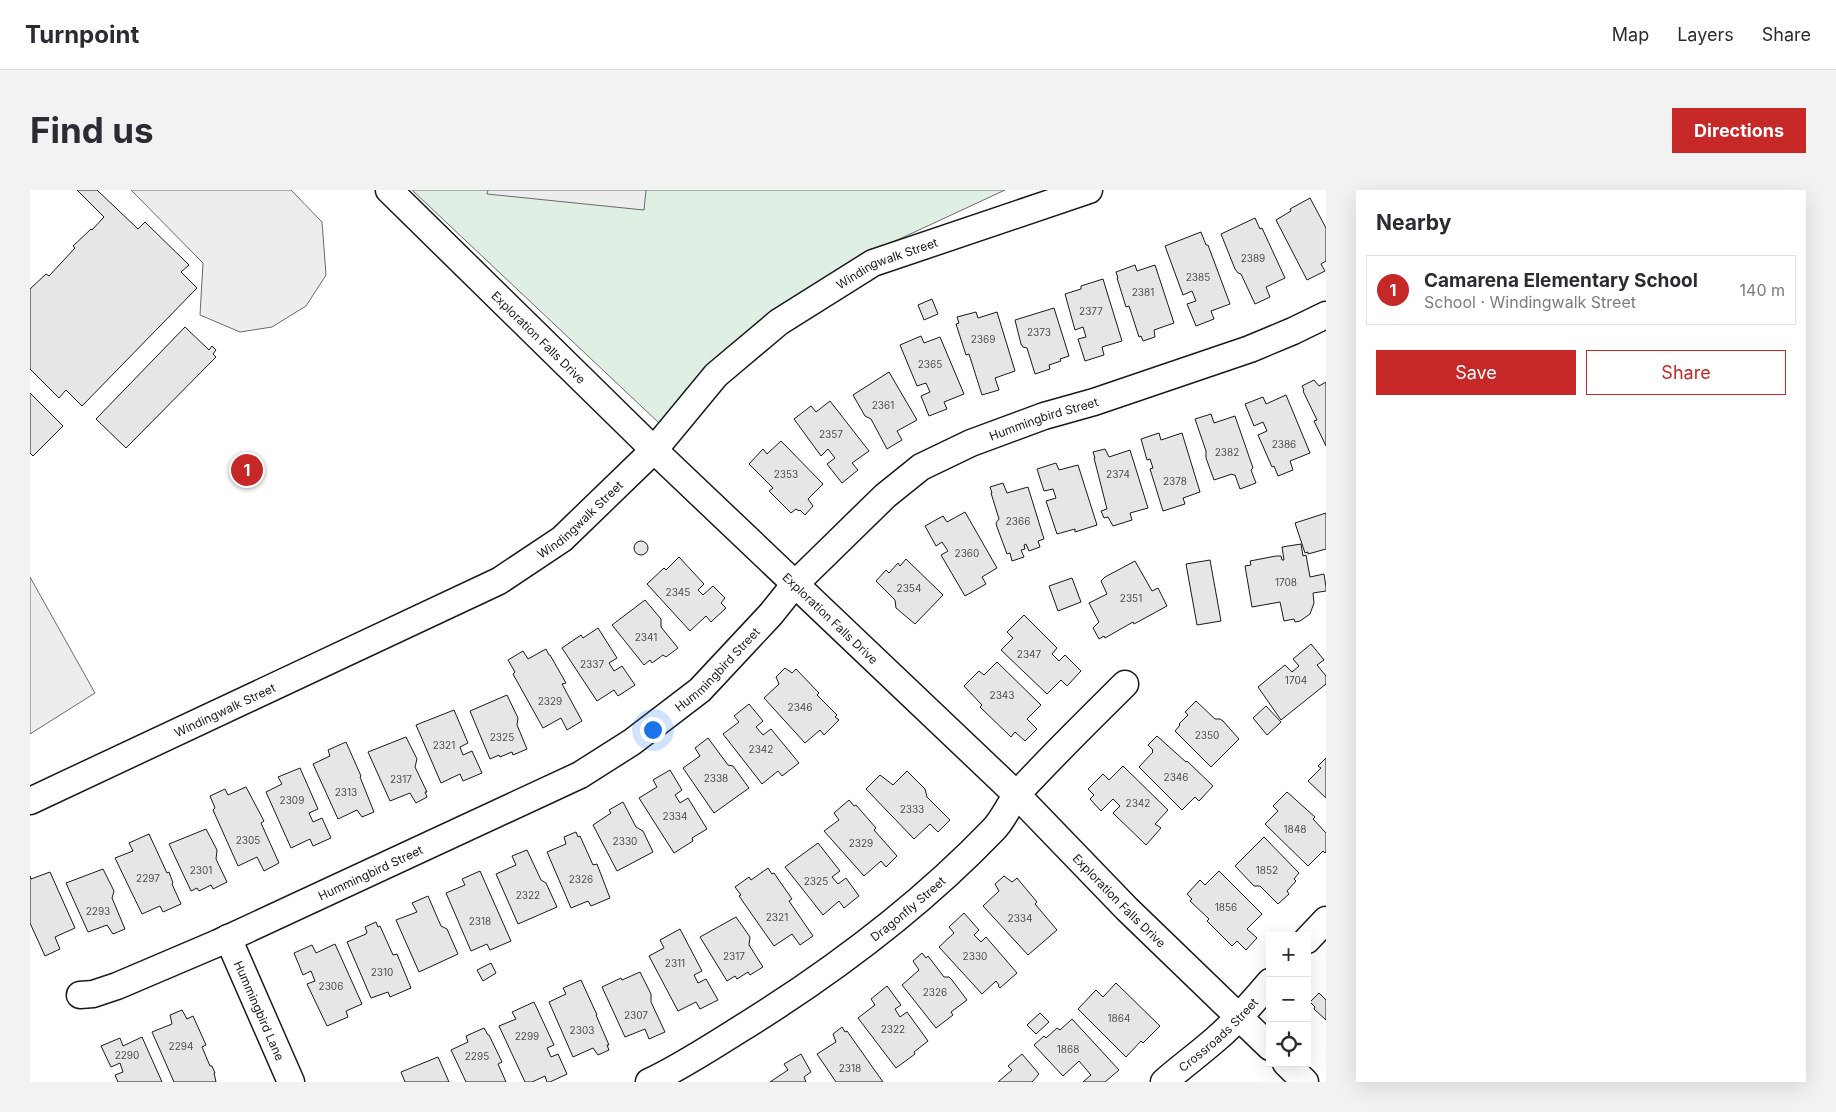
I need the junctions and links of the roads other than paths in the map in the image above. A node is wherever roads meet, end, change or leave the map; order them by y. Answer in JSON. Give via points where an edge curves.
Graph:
{"nodes":[{"id":1,"x":389,"y":190,"type":"edge"},
{"id":2,"x":1089,"y":190,"type":"edge"},
{"id":3,"x":1326,"y":315,"type":"edge"},
{"id":4,"x":654,"y":450,"type":"junction"},
{"id":5,"x":795,"y":584,"type":"junction"},
{"id":6,"x":1125,"y":684,"type":"dead end"},
{"id":7,"x":1017,"y":795,"type":"junction"},
{"id":8,"x":30,"y":801,"type":"edge"},
{"id":9,"x":1326,"y":920,"type":"edge"},
{"id":10,"x":1311,"y":936,"type":"edge"},
{"id":11,"x":228,"y":938,"type":"junction"},
{"id":12,"x":1266,"y":987,"type":"edge"},
{"id":13,"x":80,"y":995,"type":"dead end"},
{"id":14,"x":1240,"y":1016,"type":"junction"},
{"id":15,"x":1266,"y":1043,"type":"edge"},
{"id":16,"x":1290,"y":1067,"type":"edge"},
{"id":17,"x":291,"y":1082,"type":"edge"},
{"id":18,"x":649,"y":1082,"type":"edge"},
{"id":19,"x":1164,"y":1082,"type":"edge"},
{"id":20,"x":1305,"y":1082,"type":"edge"}],
"edges":[{"from":1,"to":4,"type":"street","name":"Exploration Falls Drive"},
{"from":2,"to":4,"type":"street","name":"Windingwalk Street","via":[[873,264],[780,322],[716,375]]},
{"from":3,"to":5,"type":"street","name":"Hummingbird Street","via":[[1250,349],[1044,416],[971,443],[921,467],[879,502]]},
{"from":4,"to":5,"type":"street","name":"Exploration Falls Drive"},
{"from":4,"to":8,"type":"street","name":"Windingwalk Street","via":[[562,539],[499,582]]},
{"from":5,"to":7,"type":"street","name":"Exploration Falls Drive"},
{"from":5,"to":11,"type":"street","name":"Hummingbird Street","via":[[700,690],[632,742],[580,775]]},
{"from":6,"to":7,"type":"street","name":"Dragonfly Street"},
{"from":7,"to":14,"type":"street","name":"Exploration Falls Drive","via":[[1128,909]]},
{"from":7,"to":18,"type":"street","name":"Dragonfly Street","via":[[995,828],[908,908],[859,947],[769,1011]]},
{"from":9,"to":10,"type":"street"},
{"from":11,"to":13,"type":"street","name":"Hummingbird Street","via":[[117,986]]},
{"from":11,"to":17,"type":"street","name":"Hummingbird Lane"},
{"from":12,"to":14,"type":"street","name":"Crossroads Street"},
{"from":14,"to":15,"type":"street","name":"Exploration Falls Drive"},
{"from":14,"to":19,"type":"street","name":"Crossroads Street"},
{"from":16,"to":20,"type":"street"}]}
